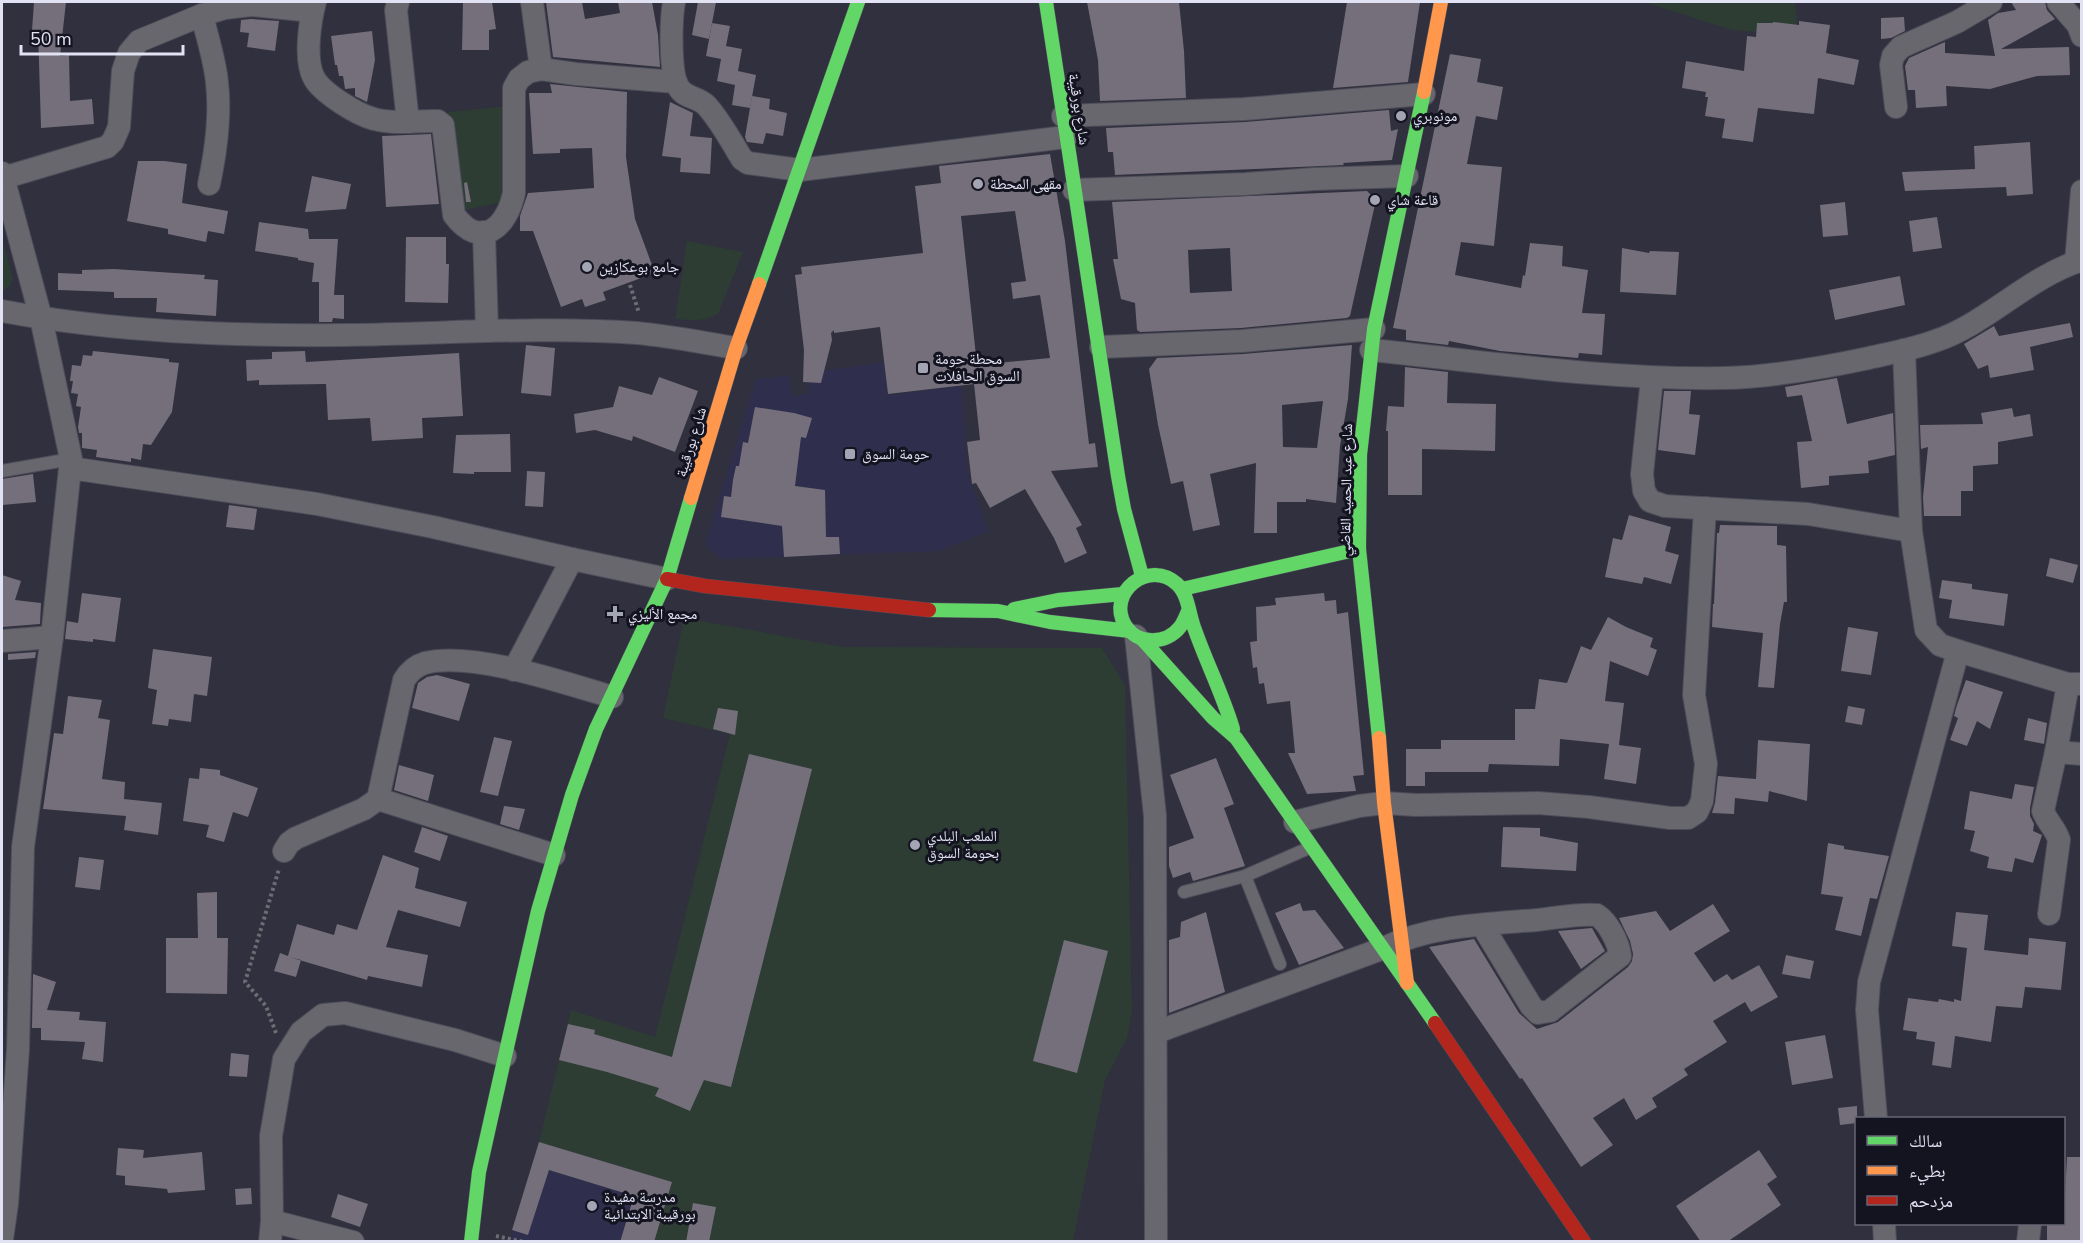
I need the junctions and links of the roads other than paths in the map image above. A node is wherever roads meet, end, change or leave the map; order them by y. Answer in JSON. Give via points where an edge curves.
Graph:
{"nodes":[{"id":1,"x":398,"y":2,"type":"edge"},
{"id":2,"x":532,"y":2,"type":"edge"},
{"id":3,"x":674,"y":2,"type":"edge"},
{"id":4,"x":858,"y":2,"type":"edge"},
{"id":5,"x":1046,"y":2,"type":"edge"},
{"id":6,"x":1441,"y":2,"type":"edge"},
{"id":7,"x":1991,"y":2,"type":"edge"},
{"id":8,"x":2058,"y":2,"type":"edge"},
{"id":9,"x":314,"y":6,"type":"edge"},
{"id":10,"x":202,"y":15,"type":"junction"},
{"id":11,"x":2080,"y":28,"type":"edge"},
{"id":12,"x":540,"y":69,"type":"junction"},
{"id":13,"x":676,"y":82,"type":"junction"},
{"id":14,"x":1424,"y":94,"type":"junction"},
{"id":15,"x":1896,"y":107,"type":"dead end"},
{"id":16,"x":408,"y":122,"type":"junction"},
{"id":17,"x":1065,"y":126,"type":"junction"},
{"id":18,"x":800,"y":170,"type":"junction"},
{"id":19,"x":2,"y":176,"type":"edge"},
{"id":20,"x":1407,"y":176,"type":"junction"},
{"id":21,"x":209,"y":184,"type":"dead end"},
{"id":22,"x":1074,"y":190,"type":"junction"},
{"id":23,"x":2082,"y":191,"type":"edge"},
{"id":24,"x":484,"y":232,"type":"junction"},
{"id":25,"x":2079,"y":261,"type":"edge"},
{"id":26,"x":2,"y":311,"type":"edge"},
{"id":27,"x":41,"y":318,"type":"junction"},
{"id":28,"x":487,"y":331,"type":"junction"},
{"id":29,"x":1372,"y":340,"type":"junction"},
{"id":30,"x":1101,"y":347,"type":"junction"},
{"id":31,"x":736,"y":348,"type":"junction"},
{"id":32,"x":1904,"y":350,"type":"junction"},
{"id":33,"x":1652,"y":378,"type":"junction"},
{"id":34,"x":70,"y":463,"type":"junction"},
{"id":35,"x":2,"y":471,"type":"edge"},
{"id":36,"x":1705,"y":508,"type":"junction"},
{"id":37,"x":1911,"y":531,"type":"junction"},
{"id":38,"x":1359,"y":549,"type":"junction"},
{"id":39,"x":572,"y":560,"type":"junction"},
{"id":40,"x":1142,"y":576,"type":"junction"},
{"id":41,"x":667,"y":579,"type":"junction"},
{"id":42,"x":1182,"y":590,"type":"junction"},
{"id":43,"x":1123,"y":594,"type":"junction"},
{"id":44,"x":998,"y":611,"type":"junction"},
{"id":45,"x":1188,"y":611,"type":"junction"},
{"id":46,"x":1136,"y":636,"type":"junction"},
{"id":47,"x":52,"y":637,"type":"junction"},
{"id":48,"x":2,"y":641,"type":"edge"},
{"id":49,"x":1958,"y":651,"type":"junction"},
{"id":50,"x":514,"y":670,"type":"junction"},
{"id":51,"x":2075,"y":684,"type":"edge"},
{"id":52,"x":612,"y":697,"type":"junction"},
{"id":53,"x":1236,"y":738,"type":"junction"},
{"id":54,"x":2056,"y":752,"type":"junction"},
{"id":55,"x":2082,"y":754,"type":"edge"},
{"id":56,"x":378,"y":799,"type":"junction"},
{"id":57,"x":1384,"y":803,"type":"junction"},
{"id":58,"x":1294,"y":822,"type":"junction"},
{"id":59,"x":1311,"y":848,"type":"junction"},
{"id":60,"x":284,"y":851,"type":"road end"},
{"id":61,"x":554,"y":855,"type":"junction"},
{"id":62,"x":1245,"y":876,"type":"junction"},
{"id":63,"x":1184,"y":892,"type":"dead end"},
{"id":64,"x":2049,"y":914,"type":"dead end"},
{"id":65,"x":1482,"y":925,"type":"junction"},
{"id":66,"x":1392,"y":944,"type":"junction"},
{"id":67,"x":1280,"y":964,"type":"dead end"},
{"id":68,"x":1157,"y":1032,"type":"junction"},
{"id":69,"x":505,"y":1056,"type":"junction"},
{"id":70,"x":1876,"y":1117,"type":"edge"},
{"id":71,"x":5,"y":1161,"type":"edge"},
{"id":72,"x":1884,"y":1225,"type":"edge"},
{"id":73,"x":2030,"y":1225,"type":"edge"},
{"id":74,"x":271,"y":1231,"type":"edge"},
{"id":75,"x":2,"y":1239,"type":"edge"},
{"id":76,"x":353,"y":1242,"type":"edge"},
{"id":77,"x":471,"y":1242,"type":"edge"},
{"id":78,"x":1156,"y":1242,"type":"edge"},
{"id":79,"x":1584,"y":1242,"type":"edge"},
{"id":80,"x":1886,"y":1242,"type":"edge"},
{"id":81,"x":2028,"y":1242,"type":"edge"}],
"edges":[{"from":1,"to":16,"type":"street"},
{"from":2,"to":12,"type":"street"},
{"from":3,"to":13,"type":"street","via":[[671,18]]},
{"from":4,"to":18,"type":"main road","name":"شارع بورقيبة"},
{"from":5,"to":17,"type":"main road","name":"شارع بورقيبة"},
{"from":6,"to":14,"type":"main road","name":"شارع عبد الحميد القاضي"},
{"from":7,"to":15,"type":"street","via":[[1901,47],[1891,65]]},
{"from":8,"to":11,"type":"street"},
{"from":9,"to":10,"type":"street","via":[[251,5]]},
{"from":9,"to":16,"type":"street","via":[[308,50],[314,79],[346,106],[374,119]]},
{"from":10,"to":19,"type":"street","via":[[139,41],[129,53],[123,71],[119,127],[106,147]]},
{"from":10,"to":21,"type":"street","via":[[218,102],[216,150]]},
{"from":12,"to":13,"type":"street"},
{"from":12,"to":24,"type":"street","via":[[528,72],[514,88],[511,208],[497,229]]},
{"from":13,"to":18,"type":"street","via":[[682,92],[706,105],[742,159],[758,166]]},
{"from":14,"to":17,"type":"street"},
{"from":14,"to":20,"type":"main road","name":"شارع عبد الحميد القاضي"},
{"from":16,"to":24,"type":"street","via":[[438,121],[444,125],[454,215],[463,226]]},
{"from":17,"to":18,"type":"street"},
{"from":17,"to":22,"type":"main road","name":"شارع بورقيبة"},
{"from":18,"to":31,"type":"main road","name":"شارع بورقيبة"},
{"from":19,"to":27,"type":"street"},
{"from":20,"to":22,"type":"street"},
{"from":20,"to":29,"type":"main road","name":"شارع عبد الحميد القاضي"},
{"from":22,"to":30,"type":"main road","name":"شارع بورقيبة"},
{"from":23,"to":25,"type":"street"},
{"from":24,"to":28,"type":"street"},
{"from":25,"to":32,"type":"street","via":[[2041,277],[1961,330]]},
{"from":26,"to":27,"type":"street"},
{"from":27,"to":28,"type":"street","via":[[238,335]]},
{"from":27,"to":34,"type":"street"},
{"from":28,"to":31,"type":"street","via":[[639,333]]},
{"from":29,"to":30,"type":"street"},
{"from":29,"to":33,"type":"street"},
{"from":29,"to":38,"type":"main road","name":"شارع عبد الحميد القاضي","via":[[1360,455]]},
{"from":30,"to":40,"type":"main road","name":"شارع بورقيبة","via":[[1118,476]]},
{"from":31,"to":41,"type":"main road","name":"شارع بورقيبة"},
{"from":32,"to":33,"type":"street","via":[[1788,372],[1727,378]]},
{"from":32,"to":37,"type":"street"},
{"from":33,"to":36,"type":"street","via":[[1642,474],[1644,491],[1650,501],[1665,506]]},
{"from":34,"to":35,"type":"lane"},
{"from":34,"to":39,"type":"street","via":[[317,504]]},
{"from":34,"to":47,"type":"street"},
{"from":36,"to":37,"type":"street","via":[[1808,514]]},
{"from":36,"to":57,"type":"street","via":[[1694,685],[1706,764],[1697,812],[1688,818],[1670,818],[1538,803]]},
{"from":37,"to":49,"type":"street","via":[[1926,630],[1940,645]]},
{"from":38,"to":42,"type":"main road"},
{"from":38,"to":57,"type":"main road","name":"شارع عبد الحميد القاضي"},
{"from":39,"to":41,"type":"street"},
{"from":39,"to":50,"type":"street"},
{"from":40,"to":42,"type":"main road","via":[[1157,574],[1172,579]]},
{"from":40,"to":43,"type":"main road"},
{"from":41,"to":44,"type":"main road","via":[[926,610]]},
{"from":41,"to":52,"type":"main road","name":"شارع بورقيبة"},
{"from":42,"to":45,"type":"main road"},
{"from":43,"to":44,"type":"main road"},
{"from":43,"to":46,"type":"main road","via":[[1122,620]]},
{"from":44,"to":46,"type":"main road"},
{"from":45,"to":46,"type":"main road","via":[[1181,627],[1167,639],[1155,641]]},
{"from":45,"to":53,"type":"main road"},
{"from":46,"to":53,"type":"main road"},
{"from":46,"to":68,"type":"street","via":[[1155,816]]},
{"from":47,"to":48,"type":"street"},
{"from":47,"to":71,"type":"street","via":[[23,847],[18,1049]]},
{"from":49,"to":51,"type":"street"},
{"from":49,"to":70,"type":"street","via":[[1869,982],[1867,1010]]},
{"from":50,"to":52,"type":"street"},
{"from":50,"to":56,"type":"street","via":[[459,661],[423,664],[410,670],[404,680]]},
{"from":51,"to":54,"type":"street"},
{"from":52,"to":61,"type":"main road","name":"شارع بورقيبة","via":[[596,729]]},
{"from":53,"to":58,"type":"main road"},
{"from":54,"to":55,"type":"street"},
{"from":54,"to":64,"type":"street","via":[[2043,812],[2059,840]]},
{"from":56,"to":60,"type":"street","via":[[296,838]]},
{"from":56,"to":61,"type":"street"},
{"from":57,"to":58,"type":"street"},
{"from":57,"to":66,"type":"main road","name":"شارع عبد الحميد القاضي"},
{"from":58,"to":59,"type":"main road"},
{"from":59,"to":62,"type":"lane"},
{"from":59,"to":66,"type":"main road"},
{"from":61,"to":69,"type":"main road","name":"شارع بورقيبة"},
{"from":62,"to":63,"type":"lane"},
{"from":62,"to":67,"type":"lane"},
{"from":65,"to":65,"type":"street","via":[[1597,915],[1605,922],[1620,956],[1550,1011],[1538,1013]]},
{"from":65,"to":66,"type":"street","via":[[1428,932]]},
{"from":66,"to":68,"type":"street"},
{"from":66,"to":79,"type":"main road","via":[[1407,984]]},
{"from":68,"to":78,"type":"street"},
{"from":69,"to":74,"type":"street","via":[[345,1013],[323,1015],[301,1032],[284,1059],[270,1136]]},
{"from":69,"to":77,"type":"main road","name":"شارع بورقيبة","via":[[479,1172]]},
{"from":71,"to":75,"type":"street","via":[[7,1204]]},
{"from":72,"to":80,"type":"street"},
{"from":73,"to":81,"type":"street"},
{"from":74,"to":76,"type":"street"}]}
